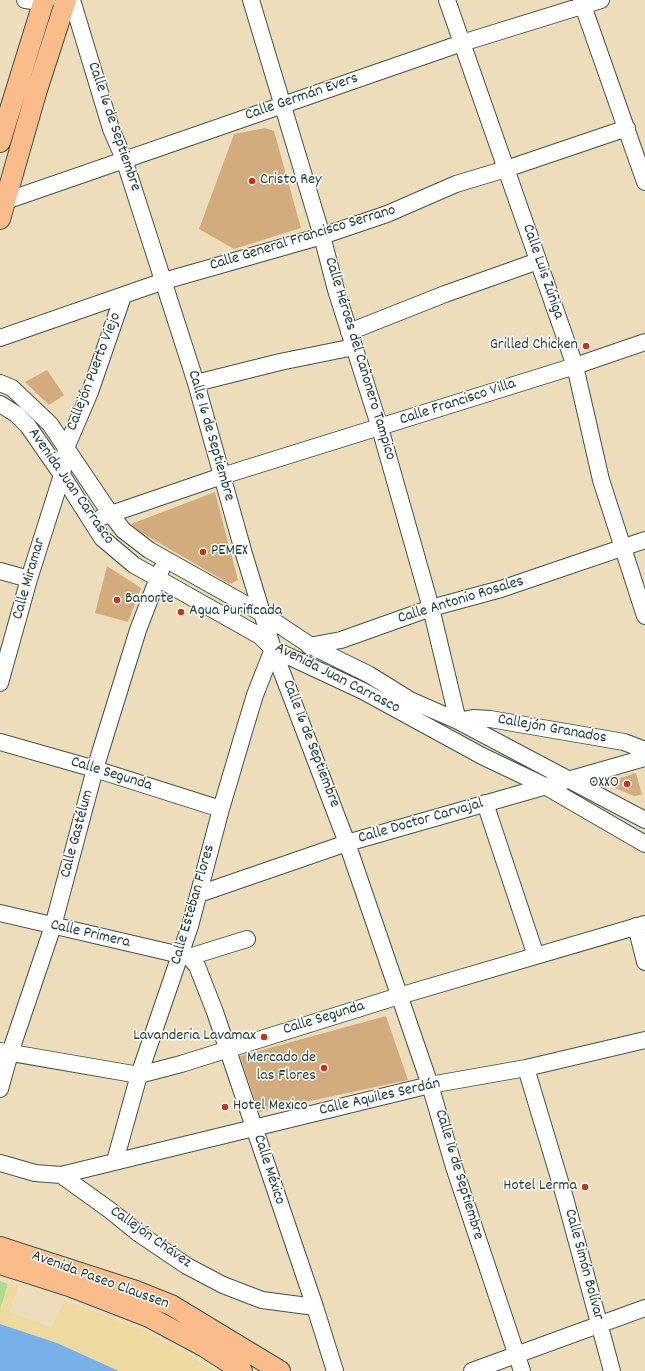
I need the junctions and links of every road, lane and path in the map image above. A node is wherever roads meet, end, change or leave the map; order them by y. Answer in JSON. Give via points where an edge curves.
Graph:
{"nodes":[{"id":1,"x":40,"y":0,"type":"edge"},
{"id":2,"x":66,"y":0,"type":"edge"},
{"id":3,"x":72,"y":0,"type":"edge"},
{"id":4,"x":251,"y":0,"type":"edge"},
{"id":5,"x":447,"y":0,"type":"edge"},
{"id":6,"x":601,"y":0,"type":"edge"},
{"id":7,"x":582,"y":3,"type":"edge"},
{"id":8,"x":462,"y":43,"type":"junction"},
{"id":9,"x":283,"y":105,"type":"junction"},
{"id":10,"x":627,"y":128,"type":"junction"},
{"id":11,"x":0,"y":140,"type":"edge"},
{"id":12,"x":124,"y":159,"type":"junction"},
{"id":13,"x":506,"y":169,"type":"junction"},
{"id":14,"x":645,"y":182,"type":"edge"},
{"id":15,"x":2,"y":208,"type":"edge"},
{"id":16,"x":322,"y":236,"type":"junction"},
{"id":17,"x":538,"y":261,"type":"junction"},
{"id":18,"x":164,"y":281,"type":"junction"},
{"id":19,"x":123,"y":296,"type":"junction"},
{"id":20,"x":349,"y":332,"type":"junction"},
{"id":21,"x":0,"y":338,"type":"edge"},
{"id":22,"x":645,"y":342,"type":"edge"},
{"id":23,"x":354,"y":347,"type":"junction"},
{"id":24,"x":574,"y":366,"type":"junction"},
{"id":25,"x":0,"y":383,"type":"edge"},
{"id":26,"x":196,"y":384,"type":"junction"},
{"id":27,"x":0,"y":404,"type":"edge"},
{"id":28,"x":380,"y":428,"type":"junction"},
{"id":29,"x":66,"y":448,"type":"junction"},
{"id":30,"x":62,"y":475,"type":"junction"},
{"id":31,"x":222,"y":476,"type":"junction"},
{"id":32,"x":110,"y":514,"type":"junction"},
{"id":33,"x":92,"y":522,"type":"junction"},
{"id":34,"x":645,"y":540,"type":"edge"},
{"id":35,"x":624,"y":548,"type":"junction"},
{"id":36,"x":166,"y":560,"type":"junction"},
{"id":37,"x":0,"y":572,"type":"edge"},
{"id":38,"x":29,"y":579,"type":"junction"},
{"id":39,"x":158,"y":579,"type":"junction"},
{"id":40,"x":431,"y":608,"type":"junction"},
{"id":41,"x":263,"y":614,"type":"junction"},
{"id":42,"x":645,"y":616,"type":"edge"},
{"id":43,"x":311,"y":646,"type":"junction"},
{"id":44,"x":273,"y":649,"type":"junction"},
{"id":45,"x":0,"y":683,"type":"edge"},
{"id":46,"x":458,"y":721,"type":"junction"},
{"id":47,"x":450,"y":738,"type":"junction"},
{"id":48,"x":0,"y":742,"type":"edge"},
{"id":49,"x":645,"y":750,"type":"edge"},
{"id":50,"x":645,"y":758,"type":"edge"},
{"id":51,"x":95,"y":769,"type":"junction"},
{"id":52,"x":569,"y":780,"type":"junction"},
{"id":53,"x":545,"y":786,"type":"junction"},
{"id":54,"x":485,"y":803,"type":"junction"},
{"id":55,"x":221,"y":809,"type":"junction"},
{"id":56,"x":645,"y":820,"type":"edge"},
{"id":57,"x":645,"y":824,"type":"edge"},
{"id":58,"x":641,"y":841,"type":"edge"},
{"id":59,"x":347,"y":843,"type":"junction"},
{"id":60,"x":199,"y":894,"type":"junction"},
{"id":61,"x":0,"y":913,"type":"edge"},
{"id":62,"x":641,"y":925,"type":"edge"},
{"id":63,"x":53,"y":926,"type":"junction"},
{"id":64,"x":247,"y":939,"type":"dead end"},
{"id":65,"x":185,"y":956,"type":"junction"},
{"id":66,"x":536,"y":956,"type":"junction"},
{"id":67,"x":645,"y":962,"type":"edge"},
{"id":68,"x":399,"y":996,"type":"junction"},
{"id":69,"x":645,"y":1040,"type":"edge"},
{"id":70,"x":227,"y":1049,"type":"junction"},
{"id":71,"x":5,"y":1052,"type":"edge"},
{"id":72,"x":526,"y":1068,"type":"junction"},
{"id":73,"x":139,"y":1075,"type":"junction"},
{"id":74,"x":430,"y":1085,"type":"junction"},
{"id":75,"x":0,"y":1090,"type":"edge"},
{"id":76,"x":254,"y":1128,"type":"junction"},
{"id":77,"x":115,"y":1162,"type":"junction"},
{"id":78,"x":0,"y":1163,"type":"edge"},
{"id":79,"x":61,"y":1175,"type":"junction"},
{"id":80,"x":0,"y":1246,"type":"edge"},
{"id":81,"x":0,"y":1264,"type":"edge"},
{"id":82,"x":315,"y":1307,"type":"junction"},
{"id":83,"x":645,"y":1308,"type":"edge"},
{"id":84,"x":599,"y":1325,"type":"junction"},
{"id":85,"x":516,"y":1354,"type":"junction"},
{"id":86,"x":242,"y":1371,"type":"edge"},
{"id":87,"x":280,"y":1371,"type":"edge"},
{"id":88,"x":335,"y":1371,"type":"edge"},
{"id":89,"x":472,"y":1371,"type":"edge"},
{"id":90,"x":522,"y":1371,"type":"edge"},
{"id":91,"x":612,"y":1371,"type":"edge"}],
"edges":[{"from":1,"to":11,"type":"main road"},
{"from":2,"to":15,"type":"main road"},
{"from":3,"to":12,"type":"street","name":"Calle 16 de Septiembre","via":[[111,129]]},
{"from":4,"to":9,"type":"street","name":"Calle Héroes del Cañonero Tampico"},
{"from":5,"to":8,"type":"street","name":"Calle Luis Zúñiga"},
{"from":6,"to":7,"type":"street","name":"Calle Germán Evers"},
{"from":7,"to":8,"type":"street","name":"Calle Germán Evers"},
{"from":7,"to":10,"type":"street"},
{"from":8,"to":9,"type":"street","name":"Calle Germán Evers"},
{"from":8,"to":13,"type":"street","name":"Calle Luis Zúñiga"},
{"from":9,"to":12,"type":"street","name":"Calle Germán Evers"},
{"from":9,"to":16,"type":"street","name":"Calle Héroes del Cañonero Tampico"},
{"from":10,"to":13,"type":"street","name":"Calle General Francisco Serrano"},
{"from":10,"to":14,"type":"street"},
{"from":12,"to":15,"type":"street","name":"Calle Germán Evers"},
{"from":12,"to":18,"type":"street","name":"Calle 16 de Septiembre"},
{"from":13,"to":16,"type":"street","name":"Calle General Francisco Serrano","via":[[456,184],[387,214]]},
{"from":13,"to":17,"type":"street","name":"Calle Luis Zúñiga"},
{"from":16,"to":18,"type":"street","name":"Calle General Francisco Serrano"},
{"from":16,"to":20,"type":"street","name":"Calle Héroes del Cañonero Tampico"},
{"from":17,"to":20,"type":"street"},
{"from":17,"to":24,"type":"street","name":"Calle Luis Zúñiga"},
{"from":18,"to":19,"type":"street","name":"Calle General Francisco Serrano"},
{"from":18,"to":26,"type":"street","name":"Calle 16 de Septiembre"},
{"from":19,"to":21,"type":"street","name":"Calle General Francisco Serrano"},
{"from":19,"to":29,"type":"street","name":"Callejón Puerto Viejo","via":[[90,392]]},
{"from":20,"to":23,"type":"street","name":"Calle Héroes del Cañonero Tampico"},
{"from":22,"to":24,"type":"street","name":"Calle Francisco Villa"},
{"from":23,"to":26,"type":"street","via":[[280,362]]},
{"from":23,"to":28,"type":"street","name":"Calle Héroes del Cañonero Tampico"},
{"from":24,"to":28,"type":"street","name":"Calle Francisco Villa"},
{"from":24,"to":35,"type":"street","name":"Calle Luis Zúñiga","via":[[601,480]]},
{"from":25,"to":29,"type":"street","name":"Avenida Juan Carrasco","via":[[12,388],[38,411]]},
{"from":26,"to":31,"type":"street","name":"Calle 16 de Septiembre"},
{"from":27,"to":30,"type":"street","name":"Avenida Juan Carrasco","via":[[16,414],[28,426]]},
{"from":28,"to":31,"type":"street","name":"Calle Francisco Villa"},
{"from":28,"to":40,"type":"street","name":"Calle Héroes del Cañonero Tampico"},
{"from":29,"to":30,"type":"street","name":"Callejón Puerto Viejo"},
{"from":29,"to":32,"type":"street","name":"Avenida Juan Carrasco"},
{"from":30,"to":33,"type":"street","name":"Avenida Juan Carrasco"},
{"from":30,"to":38,"type":"street","name":"Calle Miramar"},
{"from":31,"to":32,"type":"street","name":"Calle Francisco Villa"},
{"from":31,"to":41,"type":"street","name":"Calle 16 de Septiembre"},
{"from":32,"to":33,"type":"street","name":"Calle Francisco Villa"},
{"from":32,"to":36,"type":"street","name":"Avenida Juan Carrasco","via":[[134,540]]},
{"from":33,"to":39,"type":"street","name":"Avenida Juan Carrasco","via":[[102,538],[122,556]]},
{"from":34,"to":35,"type":"street","name":"Calle Antonio Rosales"},
{"from":35,"to":40,"type":"street","name":"Calle Antonio Rosales","via":[[501,589]]},
{"from":35,"to":42,"type":"street","name":"Calle Luis Zúñiga"},
{"from":36,"to":39,"type":"street","name":"Calle Gastélum"},
{"from":36,"to":41,"type":"street","name":"Avenida Juan Carrasco"},
{"from":37,"to":38,"type":"street"},
{"from":38,"to":45,"type":"street","name":"Calle Miramar"},
{"from":39,"to":44,"type":"street","name":"Avenida Juan Carrasco","via":[[260,636]]},
{"from":39,"to":51,"type":"street","name":"Calle Gastélum","via":[[138,630]]},
{"from":40,"to":43,"type":"street","name":"Calle Antonio Rosales","via":[[341,640]]},
{"from":40,"to":46,"type":"street","name":"Calle Héroes del Cañonero Tampico"},
{"from":41,"to":43,"type":"street","name":"Avenida Juan Carrasco"},
{"from":41,"to":44,"type":"street","name":"Calle 16 de Septiembre"},
{"from":43,"to":44,"type":"street","name":"Calle Antonio Rosales"},
{"from":43,"to":46,"type":"street","name":"Avenida Juan Carrasco","via":[[368,674],[410,700]]},
{"from":44,"to":47,"type":"street","name":"Avenida Juan Carrasco","via":[[363,691]]},
{"from":44,"to":55,"type":"street","name":"Calle Esteban Flores","via":[[255,695]]},
{"from":44,"to":59,"type":"street","name":"Calle 16 de Septiembre"},
{"from":46,"to":47,"type":"street"},
{"from":46,"to":49,"type":"street","name":"Callejón Granados","via":[[473,718],[490,719],[624,742]]},
{"from":46,"to":52,"type":"street","name":"Avenida Juan Carrasco"},
{"from":47,"to":53,"type":"street","name":"Avenida Juan Carrasco"},
{"from":48,"to":51,"type":"street","name":"Calle Segunda"},
{"from":50,"to":52,"type":"street","name":"Calle Doctor Carvajal"},
{"from":51,"to":55,"type":"street","name":"Calle Segunda"},
{"from":51,"to":63,"type":"street","name":"Calle Gastélum"},
{"from":52,"to":53,"type":"street","name":"Calle Doctor Carvajal"},
{"from":52,"to":56,"type":"street","name":"Avenida Juan Carrasco"},
{"from":53,"to":54,"type":"street","name":"Calle Doctor Carvajal"},
{"from":53,"to":58,"type":"street","name":"Avenida Juan Carrasco"},
{"from":54,"to":59,"type":"street","name":"Calle Doctor Carvajal"},
{"from":54,"to":66,"type":"street"},
{"from":55,"to":60,"type":"street","name":"Calle Esteban Flores"},
{"from":57,"to":58,"type":"street"},
{"from":59,"to":60,"type":"street","name":"Calle Doctor Carvajal"},
{"from":59,"to":68,"type":"street","name":"Calle 16 de Septiembre"},
{"from":60,"to":65,"type":"street","name":"Calle Esteban Flores"},
{"from":61,"to":63,"type":"street","name":"Calle Primera"},
{"from":62,"to":66,"type":"street","name":"Calle Segunda"},
{"from":62,"to":67,"type":"street"},
{"from":63,"to":65,"type":"street","name":"Calle Primera"},
{"from":63,"to":71,"type":"street","name":"Calle Gastélum"},
{"from":64,"to":65,"type":"street"},
{"from":65,"to":70,"type":"street","name":"Calle México","via":[[199,972]]},
{"from":65,"to":73,"type":"street","name":"Calle Esteban Flores"},
{"from":66,"to":68,"type":"street","name":"Calle Segunda"},
{"from":68,"to":70,"type":"street","name":"Calle Segunda"},
{"from":68,"to":74,"type":"street","name":"Calle 16 de Septiembre"},
{"from":69,"to":72,"type":"street","name":"Calle Aquiles Serdán"},
{"from":70,"to":73,"type":"street","name":"Calle Segunda"},
{"from":70,"to":76,"type":"street","name":"Calle México"},
{"from":71,"to":73,"type":"street","name":"Calle Segunda"},
{"from":71,"to":75,"type":"street","name":"Calle Gastélum"},
{"from":72,"to":74,"type":"street","name":"Calle Aquiles Serdán"},
{"from":72,"to":84,"type":"street","name":"Calle Simón Bolívar"},
{"from":73,"to":77,"type":"street","name":"Calle Esteban Flores"},
{"from":74,"to":76,"type":"street","name":"Calle Aquiles Serdán"},
{"from":74,"to":85,"type":"street","name":"Calle 16 de Septiembre","via":[[491,1284]]},
{"from":76,"to":77,"type":"street","name":"Calle Aquiles Serdán"},
{"from":76,"to":82,"type":"street","name":"Calle México"},
{"from":77,"to":79,"type":"street","name":"Calle Aquiles Serdán"},
{"from":78,"to":79,"type":"street","name":"Calle Aquiles Serdán","via":[[35,1173]]},
{"from":79,"to":82,"type":"street","name":"Callejón Chávez","via":[[163,1251],[217,1282],[262,1300]]},
{"from":80,"to":87,"type":"main road","name":"Avenida Paseo Claussen","via":[[171,1305]]},
{"from":81,"to":86,"type":"main road","name":"Avenida Paseo Claussen","via":[[149,1316]]},
{"from":82,"to":88,"type":"street","name":"Calle México"},
{"from":83,"to":84,"type":"street"},
{"from":84,"to":85,"type":"street"},
{"from":84,"to":91,"type":"street","name":"Calle Simón Bolívar"},
{"from":85,"to":89,"type":"street"},
{"from":85,"to":90,"type":"street","name":"Calle 16 de Septiembre"}]}
